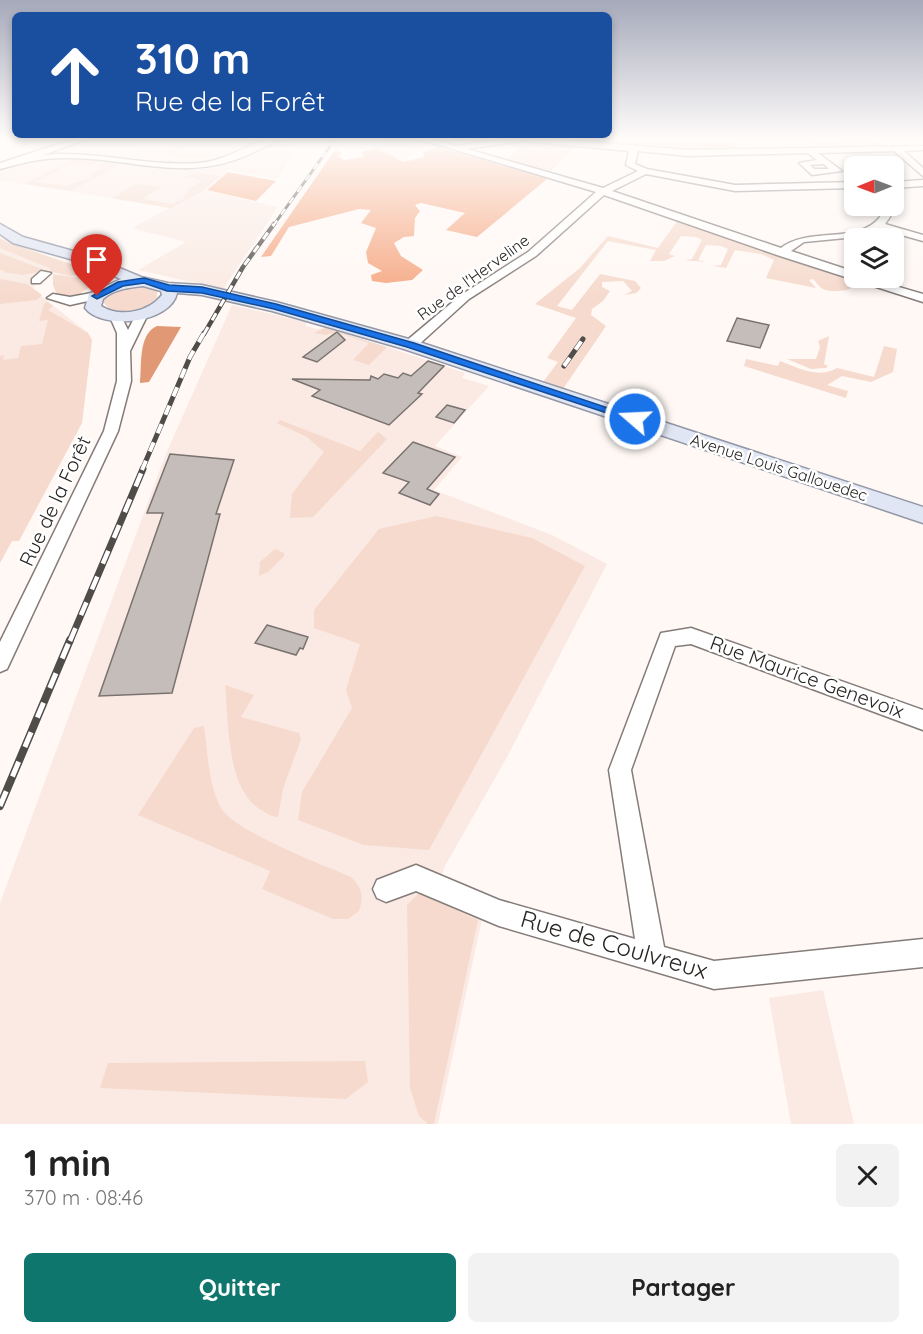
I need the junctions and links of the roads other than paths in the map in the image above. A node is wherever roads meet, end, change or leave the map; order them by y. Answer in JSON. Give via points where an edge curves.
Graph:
{"nodes":[{"id":1,"x":602,"y":191,"type":"joint"},
{"id":2,"x":885,"y":216,"type":"edge"},
{"id":3,"x":878,"y":225,"type":"junction"},
{"id":4,"x":0,"y":228,"type":"edge"},
{"id":5,"x":923,"y":238,"type":"edge"},
{"id":6,"x":62,"y":253,"type":"junction"},
{"id":7,"x":781,"y":253,"type":"junction"},
{"id":8,"x":844,"y":273,"type":"edge"},
{"id":9,"x":138,"y":281,"type":"junction"},
{"id":10,"x":892,"y":288,"type":"edge"},
{"id":11,"x":166,"y":295,"type":"junction"},
{"id":12,"x":99,"y":298,"type":"junction"},
{"id":13,"x":923,"y":298,"type":"edge"},
{"id":14,"x":142,"y":314,"type":"junction"},
{"id":15,"x":116,"y":317,"type":"junction"},
{"id":16,"x":410,"y":345,"type":"junction"},
{"id":17,"x":125,"y":351,"type":"junction"},
{"id":18,"x":923,"y":515,"type":"edge"},
{"id":19,"x":0,"y":663,"type":"edge"},
{"id":20,"x":923,"y":720,"type":"edge"},
{"id":21,"x":386,"y":889,"type":"dead end"},
{"id":22,"x":923,"y":953,"type":"edge"},
{"id":23,"x":652,"y":958,"type":"junction"}],
"edges":[{"from":1,"to":7,"type":"street"},
{"from":1,"to":16,"type":"street","name":"Rue de l'Herveline","via":[[532,254],[465,297]]},
{"from":2,"to":3,"type":"street"},
{"from":3,"to":5,"type":"street"},
{"from":3,"to":7,"type":"street","via":[[843,237],[801,240]]},
{"from":4,"to":6,"type":"main road","via":[[18,240]]},
{"from":6,"to":9,"type":"main road"},
{"from":6,"to":12,"type":"main road","via":[[100,270],[109,282]]},
{"from":7,"to":8,"type":"street"},
{"from":9,"to":11,"type":"main road","via":[[154,282]]},
{"from":9,"to":12,"type":"main road"},
{"from":10,"to":13,"type":"street"},
{"from":11,"to":14,"type":"main road"},
{"from":11,"to":16,"type":"main road","name":"Avenue Louis Gallouedec","via":[[222,295]]},
{"from":12,"to":15,"type":"main road","via":[[105,315]]},
{"from":14,"to":15,"type":"main road"},
{"from":14,"to":17,"type":"street","name":"Rue de la Forêt"},
{"from":15,"to":17,"type":"street","name":"Rue de la Forêt"},
{"from":16,"to":18,"type":"main road","name":"Avenue Louis Gallouedec"},
{"from":17,"to":19,"type":"street","name":"Rue de la Forêt","via":[[124,381],[111,431]]},
{"from":20,"to":23,"type":"street","name":"Rue Maurice Genevoix","via":[[691,636],[668,639],[620,770]]},
{"from":21,"to":23,"type":"street","name":"Rue de Coulvreux","via":[[416,878],[499,913]]},
{"from":22,"to":23,"type":"street","name":"Rue de Coulvreux","via":[[714,975]]}]}
